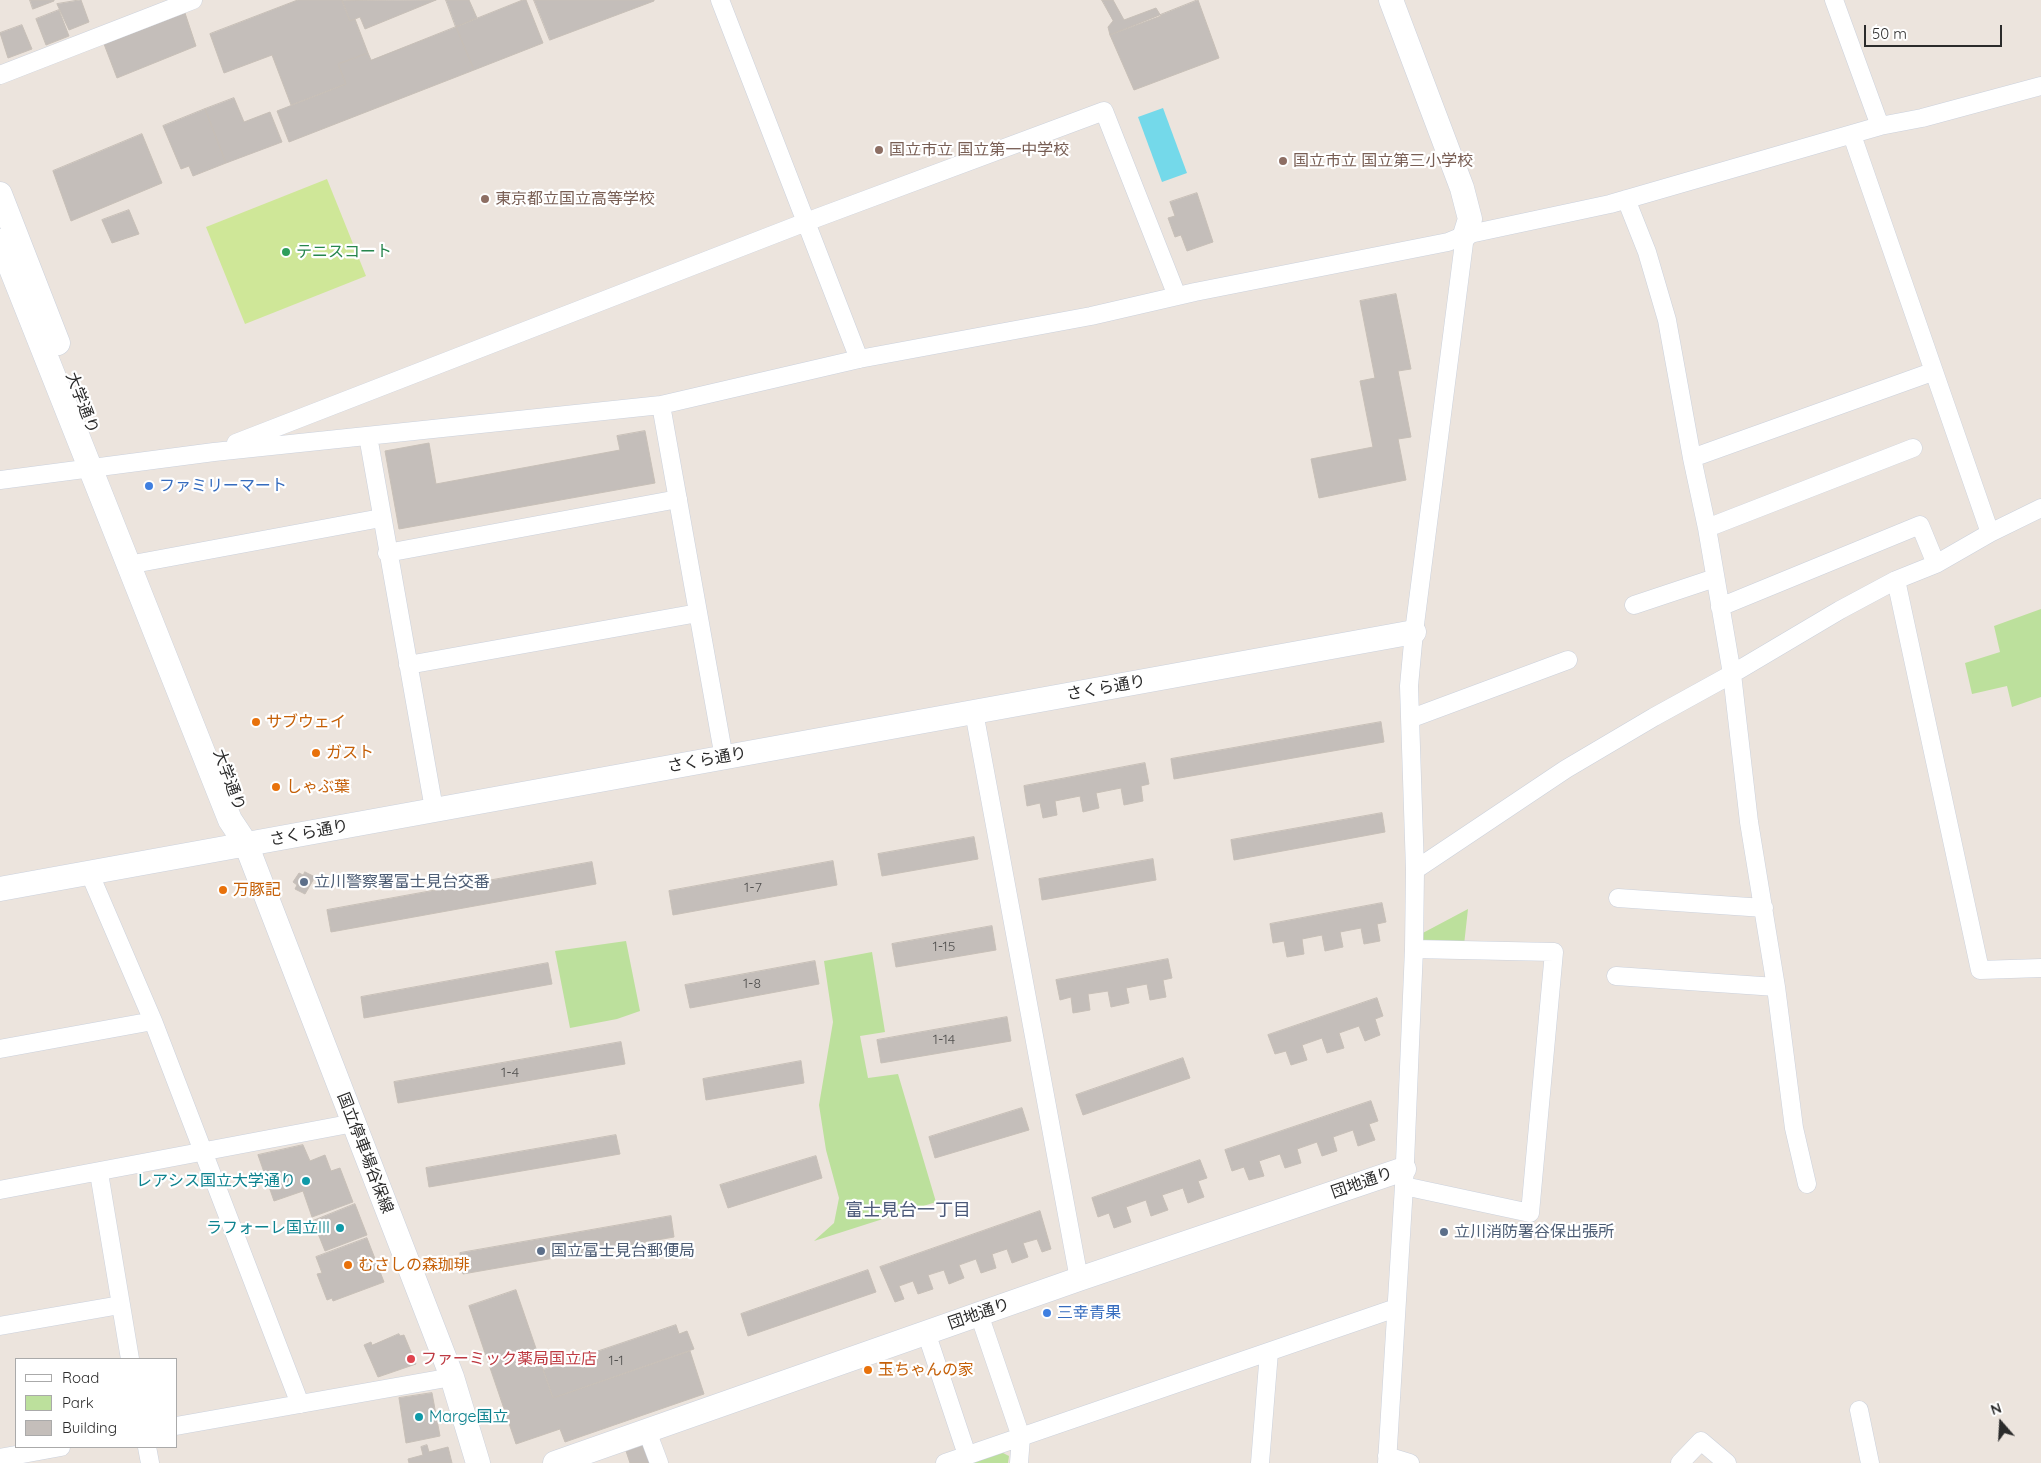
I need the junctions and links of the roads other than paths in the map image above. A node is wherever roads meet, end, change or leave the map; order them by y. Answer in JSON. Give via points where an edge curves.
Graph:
{"nodes":[{"id":1,"x":193,"y":0,"type":"edge"},
{"id":2,"x":720,"y":0,"type":"edge"},
{"id":3,"x":1391,"y":0,"type":"edge"},
{"id":4,"x":1834,"y":0,"type":"edge"},
{"id":5,"x":0,"y":74,"type":"edge"},
{"id":6,"x":2041,"y":86,"type":"edge"},
{"id":7,"x":1880,"y":126,"type":"junction"},
{"id":8,"x":1852,"y":134,"type":"junction"},
{"id":9,"x":0,"y":194,"type":"edge"},
{"id":10,"x":1626,"y":199,"type":"junction"},
{"id":11,"x":806,"y":222,"type":"junction"},
{"id":12,"x":1465,"y":235,"type":"junction"},
{"id":13,"x":0,"y":241,"type":"edge"},
{"id":14,"x":1177,"y":296,"type":"junction"},
{"id":15,"x":859,"y":360,"type":"junction"},
{"id":16,"x":1932,"y":372,"type":"junction"},
{"id":17,"x":661,"y":405,"type":"junction"},
{"id":18,"x":368,"y":436,"type":"junction"},
{"id":19,"x":1913,"y":448,"type":"dead end"},
{"id":20,"x":214,"y":452,"type":"junction"},
{"id":21,"x":1692,"y":458,"type":"junction"},
{"id":22,"x":98,"y":466,"type":"junction"},
{"id":23,"x":0,"y":480,"type":"edge"},
{"id":24,"x":678,"y":499,"type":"junction"},
{"id":25,"x":2041,"y":508,"type":"edge"},
{"id":26,"x":381,"y":518,"type":"junction"},
{"id":27,"x":1707,"y":528,"type":"junction"},
{"id":28,"x":1990,"y":533,"type":"junction"},
{"id":29,"x":387,"y":553,"type":"junction"},
{"id":30,"x":136,"y":563,"type":"junction"},
{"id":31,"x":1936,"y":564,"type":"junction"},
{"id":32,"x":1715,"y":578,"type":"junction"},
{"id":33,"x":1896,"y":580,"type":"junction"},
{"id":34,"x":1634,"y":605,"type":"dead end"},
{"id":35,"x":1720,"y":607,"type":"junction"},
{"id":36,"x":698,"y":613,"type":"junction"},
{"id":37,"x":1414,"y":632,"type":"junction"},
{"id":38,"x":1568,"y":660,"type":"dead end"},
{"id":39,"x":408,"y":665,"type":"junction"},
{"id":40,"x":1732,"y":674,"type":"junction"},
{"id":41,"x":974,"y":712,"type":"junction"},
{"id":42,"x":1412,"y":718,"type":"junction"},
{"id":43,"x":724,"y":758,"type":"junction"},
{"id":44,"x":434,"y":809,"type":"junction"},
{"id":45,"x":246,"y":844,"type":"junction"},
{"id":46,"x":1416,"y":870,"type":"junction"},
{"id":47,"x":89,"y":872,"type":"junction"},
{"id":48,"x":0,"y":889,"type":"edge"},
{"id":49,"x":1618,"y":898,"type":"dead end"},
{"id":50,"x":1764,"y":908,"type":"junction"},
{"id":51,"x":1414,"y":949,"type":"junction"},
{"id":52,"x":2041,"y":968,"type":"edge"},
{"id":53,"x":1616,"y":976,"type":"dead end"},
{"id":54,"x":1776,"y":987,"type":"junction"},
{"id":55,"x":153,"y":1021,"type":"junction"},
{"id":56,"x":0,"y":1049,"type":"edge"},
{"id":57,"x":354,"y":1123,"type":"junction"},
{"id":58,"x":204,"y":1152,"type":"junction"},
{"id":59,"x":99,"y":1173,"type":"junction"},
{"id":60,"x":1404,"y":1177,"type":"junction"},
{"id":61,"x":1807,"y":1184,"type":"dead end"},
{"id":62,"x":0,"y":1190,"type":"edge"},
{"id":63,"x":1079,"y":1279,"type":"junction"},
{"id":64,"x":120,"y":1305,"type":"junction"},
{"id":65,"x":1396,"y":1308,"type":"junction"},
{"id":66,"x":979,"y":1314,"type":"junction"},
{"id":67,"x":0,"y":1326,"type":"edge"},
{"id":68,"x":926,"y":1332,"type":"junction"},
{"id":69,"x":1269,"y":1352,"type":"junction"},
{"id":70,"x":130,"y":1358,"type":"edge"},
{"id":71,"x":452,"y":1377,"type":"junction"},
{"id":72,"x":300,"y":1404,"type":"junction"},
{"id":73,"x":1858,"y":1410,"type":"dead end"},
{"id":74,"x":178,"y":1426,"type":"edge"},
{"id":75,"x":648,"y":1431,"type":"junction"},
{"id":76,"x":1021,"y":1437,"type":"junction"},
{"id":77,"x":55,"y":1448,"type":"edge"},
{"id":78,"x":147,"y":1448,"type":"edge"},
{"id":79,"x":967,"y":1455,"type":"junction"},
{"id":80,"x":0,"y":1458,"type":"edge"},
{"id":81,"x":1387,"y":1460,"type":"edge"},
{"id":82,"x":150,"y":1463,"type":"edge"},
{"id":83,"x":478,"y":1463,"type":"edge"},
{"id":84,"x":555,"y":1463,"type":"edge"},
{"id":85,"x":659,"y":1463,"type":"edge"},
{"id":86,"x":946,"y":1463,"type":"edge"},
{"id":87,"x":1019,"y":1463,"type":"edge"},
{"id":88,"x":1260,"y":1463,"type":"edge"},
{"id":89,"x":1410,"y":1463,"type":"edge"},
{"id":90,"x":1680,"y":1463,"type":"edge"},
{"id":91,"x":1727,"y":1463,"type":"edge"},
{"id":92,"x":1870,"y":1463,"type":"edge"}],
"edges":[{"from":1,"to":5,"type":"street"},
{"from":2,"to":11,"type":"street"},
{"from":3,"to":12,"type":"street","via":[[1462,188],[1470,219]]},
{"from":4,"to":7,"type":"street"},
{"from":6,"to":7,"type":"street"},
{"from":7,"to":8,"type":"street"},
{"from":8,"to":10,"type":"street"},
{"from":8,"to":16,"type":"street"},
{"from":9,"to":22,"type":"street","name":"大学通り"},
{"from":10,"to":12,"type":"street"},
{"from":10,"to":21,"type":"street","via":[[1647,252],[1667,320]]},
{"from":11,"to":14,"type":"street","via":[[1104,111]]},
{"from":11,"to":15,"type":"street"},
{"from":11,"to":20,"type":"street"},
{"from":12,"to":14,"type":"street","via":[[1448,242]]},
{"from":12,"to":37,"type":"street"},
{"from":13,"to":22,"type":"street","name":"大学通り"},
{"from":14,"to":15,"type":"street","via":[[1091,316]]},
{"from":15,"to":17,"type":"street"},
{"from":16,"to":21,"type":"street"},
{"from":16,"to":28,"type":"street"},
{"from":17,"to":18,"type":"street"},
{"from":17,"to":24,"type":"street"},
{"from":18,"to":20,"type":"street"},
{"from":18,"to":26,"type":"street"},
{"from":19,"to":27,"type":"street"},
{"from":20,"to":22,"type":"street"},
{"from":21,"to":27,"type":"street"},
{"from":22,"to":23,"type":"street"},
{"from":22,"to":30,"type":"street","name":"大学通り"},
{"from":24,"to":29,"type":"street"},
{"from":24,"to":36,"type":"street"},
{"from":25,"to":28,"type":"street"},
{"from":26,"to":29,"type":"street"},
{"from":26,"to":30,"type":"street"},
{"from":27,"to":32,"type":"street"},
{"from":28,"to":31,"type":"street"},
{"from":29,"to":39,"type":"street"},
{"from":30,"to":45,"type":"street","name":"大学通り","via":[[230,820]]},
{"from":31,"to":33,"type":"street"},
{"from":31,"to":35,"type":"street","via":[[1920,525]]},
{"from":32,"to":34,"type":"street"},
{"from":32,"to":35,"type":"street"},
{"from":33,"to":40,"type":"street"},
{"from":33,"to":52,"type":"street","via":[[1980,970]]},
{"from":35,"to":40,"type":"street"},
{"from":36,"to":39,"type":"street"},
{"from":36,"to":43,"type":"street"},
{"from":37,"to":41,"type":"street","name":"さくら通り"},
{"from":37,"to":42,"type":"street","via":[[1409,686]]},
{"from":38,"to":42,"type":"street"},
{"from":39,"to":44,"type":"street"},
{"from":40,"to":46,"type":"street","via":[[1566,768]]},
{"from":40,"to":50,"type":"street","via":[[1749,822]]},
{"from":41,"to":43,"type":"street","name":"さくら通り"},
{"from":41,"to":63,"type":"street"},
{"from":42,"to":46,"type":"street"},
{"from":43,"to":44,"type":"street","name":"さくら通り"},
{"from":44,"to":45,"type":"street","name":"さくら通り"},
{"from":45,"to":47,"type":"street","name":"さくら通り"},
{"from":45,"to":57,"type":"street","name":"国立停車場谷保線"},
{"from":46,"to":51,"type":"street"},
{"from":47,"to":48,"type":"street","name":"さくら通り"},
{"from":47,"to":55,"type":"street"},
{"from":49,"to":50,"type":"street"},
{"from":50,"to":54,"type":"street"},
{"from":51,"to":60,"type":"street"},
{"from":51,"to":60,"type":"street","via":[[1554,952],[1530,1213]]},
{"from":53,"to":54,"type":"street"},
{"from":54,"to":61,"type":"street","via":[[1794,1128]]},
{"from":55,"to":56,"type":"street"},
{"from":55,"to":58,"type":"street"},
{"from":57,"to":58,"type":"street"},
{"from":57,"to":71,"type":"street","name":"国立停車場谷保線"},
{"from":58,"to":59,"type":"street"},
{"from":58,"to":72,"type":"street"},
{"from":59,"to":62,"type":"street"},
{"from":59,"to":64,"type":"street"},
{"from":60,"to":63,"type":"street","name":"団地通り"},
{"from":60,"to":65,"type":"street"},
{"from":63,"to":66,"type":"street","name":"団地通り"},
{"from":64,"to":67,"type":"street"},
{"from":64,"to":70,"type":"street"},
{"from":65,"to":69,"type":"street"},
{"from":65,"to":81,"type":"street"},
{"from":66,"to":68,"type":"street","name":"団地通り"},
{"from":66,"to":76,"type":"street"},
{"from":68,"to":75,"type":"street","name":"団地通り"},
{"from":68,"to":79,"type":"street"},
{"from":69,"to":76,"type":"street"},
{"from":69,"to":88,"type":"street"},
{"from":71,"to":72,"type":"street"},
{"from":71,"to":83,"type":"street","name":"国立停車場谷保線"},
{"from":72,"to":74,"type":"street"},
{"from":73,"to":92,"type":"street"},
{"from":75,"to":84,"type":"street","name":"団地通り"},
{"from":75,"to":85,"type":"street"},
{"from":76,"to":79,"type":"street"},
{"from":76,"to":87,"type":"street"},
{"from":77,"to":80,"type":"street"},
{"from":78,"to":82,"type":"street"},
{"from":79,"to":86,"type":"street"},
{"from":81,"to":89,"type":"street"},
{"from":90,"to":91,"type":"street","via":[[1701,1441]]}]}
